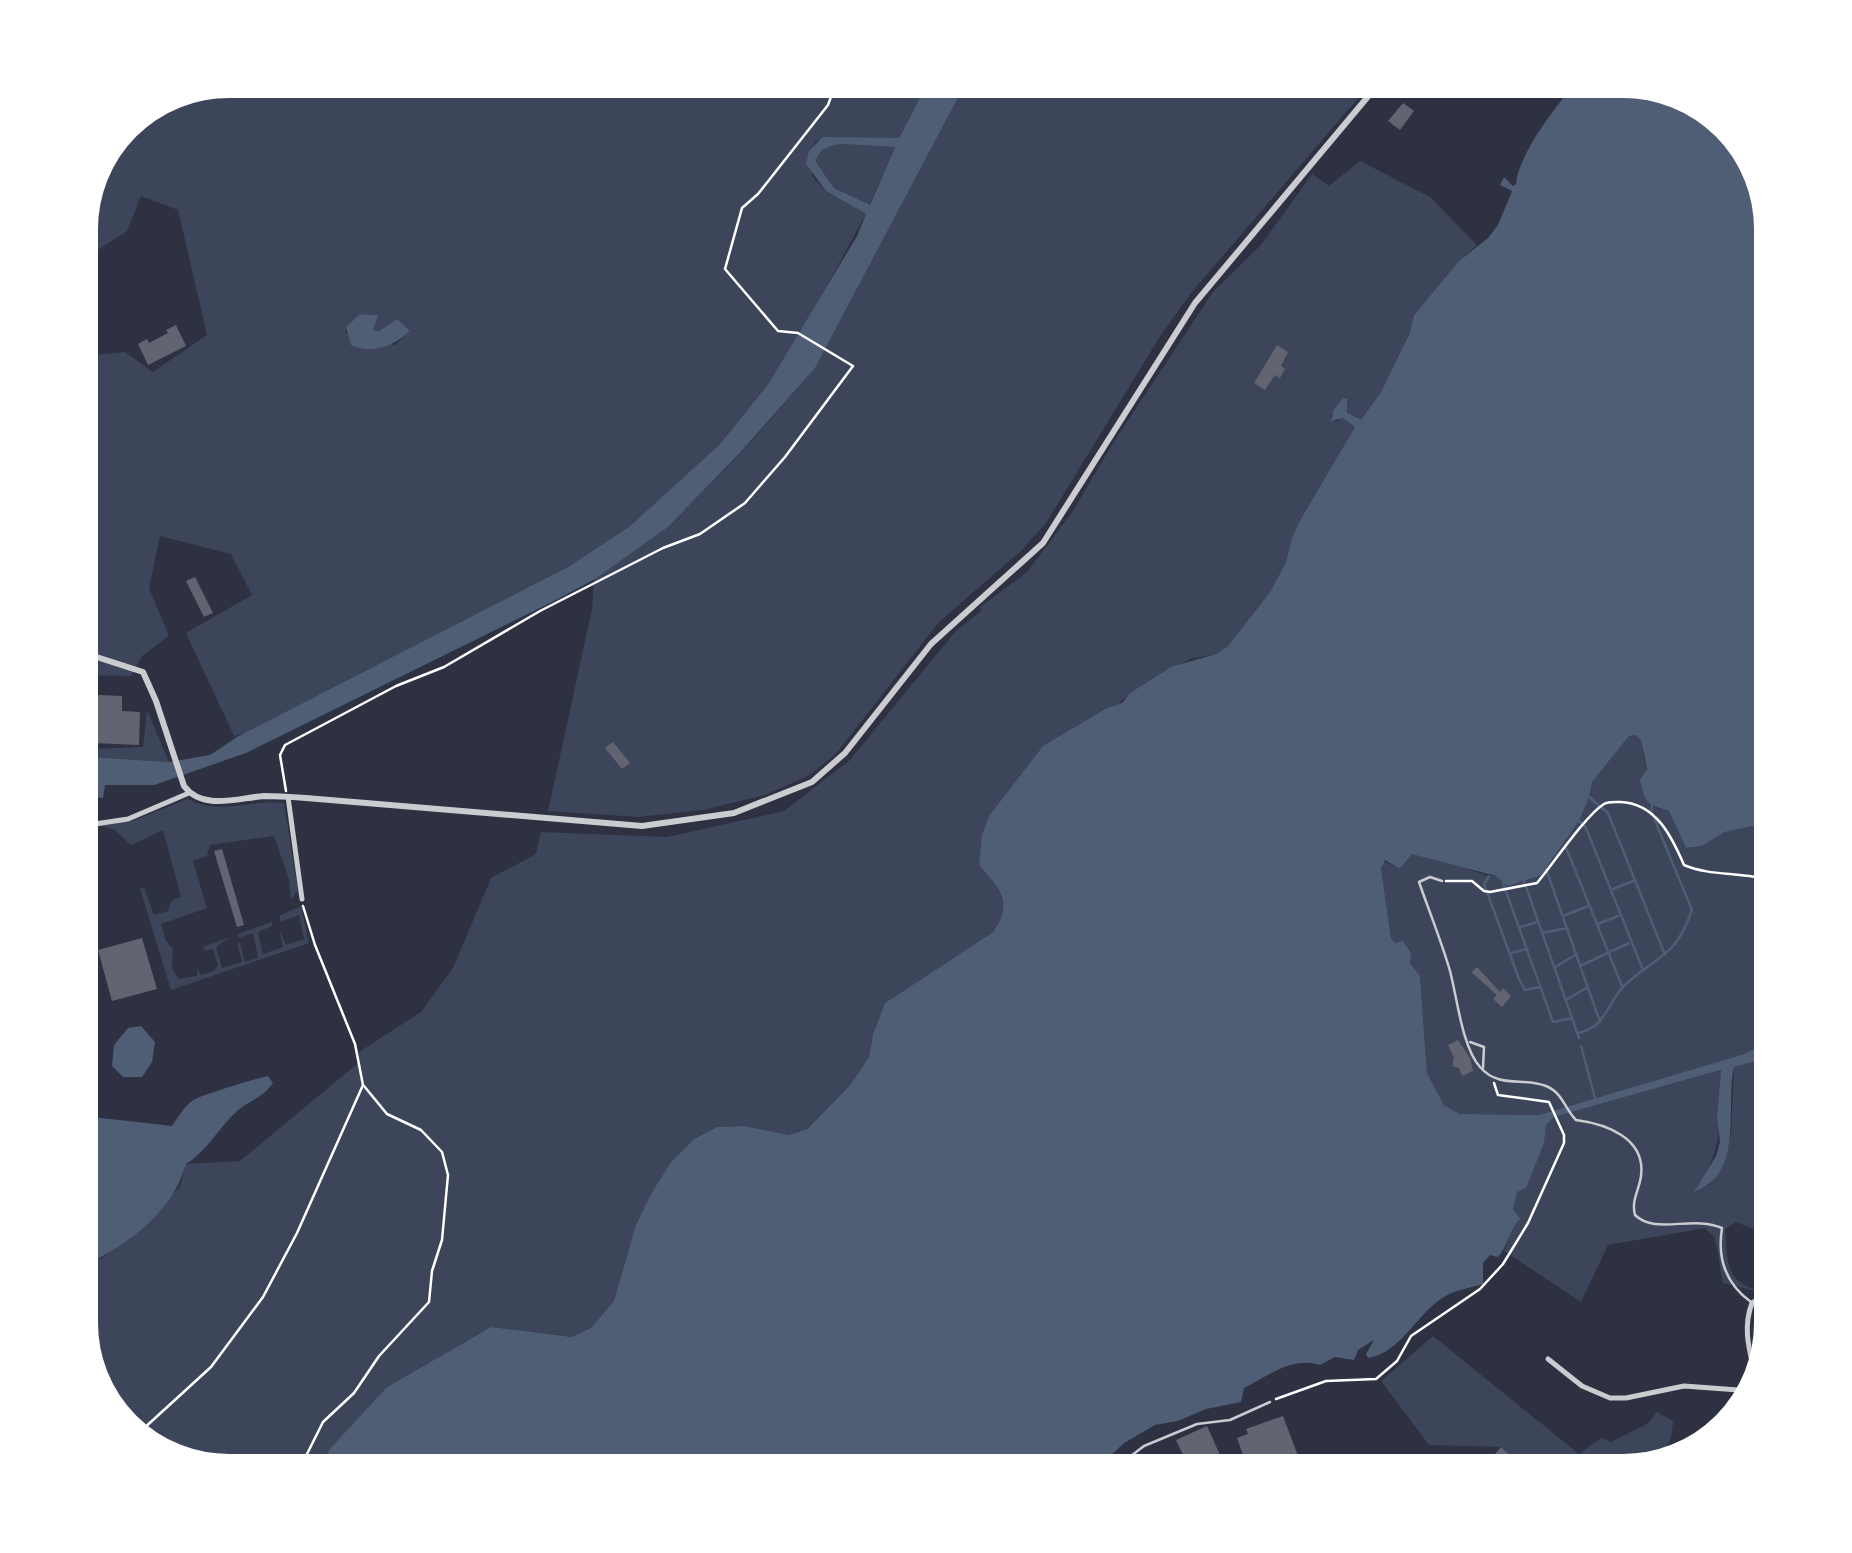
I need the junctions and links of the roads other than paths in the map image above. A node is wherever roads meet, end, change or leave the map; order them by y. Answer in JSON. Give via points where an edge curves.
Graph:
{"nodes":[{"id":1,"x":1372,"y":92,"type":"edge"},
{"id":2,"x":93,"y":656,"type":"edge"},
{"id":3,"x":189,"y":793,"type":"junction"},
{"id":4,"x":288,"y":797,"type":"junction"},
{"id":5,"x":93,"y":824,"type":"edge"},
{"id":6,"x":1442,"y":881,"type":"road end"},
{"id":7,"x":302,"y":899,"type":"road end"},
{"id":8,"x":1469,"y":1042,"type":"junction"},
{"id":9,"x":1482,"y":1070,"type":"junction"},
{"id":10,"x":1760,"y":1300,"type":"edge"},
{"id":11,"x":1752,"y":1303,"type":"junction"},
{"id":12,"x":1548,"y":1359,"type":"dead end"},
{"id":13,"x":1753,"y":1364,"type":"edge"},
{"id":14,"x":1742,"y":1390,"type":"edge"},
{"id":15,"x":1270,"y":1402,"type":"road end"},
{"id":16,"x":1126,"y":1460,"type":"edge"}],
"edges":[{"from":1,"to":4,"type":"street","via":[[1195,302],[1043,544],[931,644],[845,753],[812,782],[734,813],[642,826]]},
{"from":2,"to":3,"type":"street","via":[[143,672]]},
{"from":3,"to":4,"type":"street","via":[[215,801]]},
{"from":3,"to":5,"type":"street","via":[[128,819]]},
{"from":4,"to":7,"type":"street"},
{"from":6,"to":8,"type":"lane","via":[[1419,882]]},
{"from":8,"to":9,"type":"lane"},
{"from":8,"to":9,"type":"lane","via":[[1484,1047]]},
{"from":9,"to":11,"type":"lane","via":[[1506,1082],[1542,1084],[1576,1120],[1616,1131],[1636,1151],[1642,1172],[1633,1208],[1640,1220],[1722,1228],[1727,1278]]},
{"from":10,"to":11,"type":"street"},
{"from":11,"to":13,"type":"street","via":[[1745,1328]]},
{"from":12,"to":14,"type":"street","via":[[1610,1398],[1684,1386]]},
{"from":15,"to":16,"type":"lane","via":[[1230,1420],[1197,1424]]}]}
